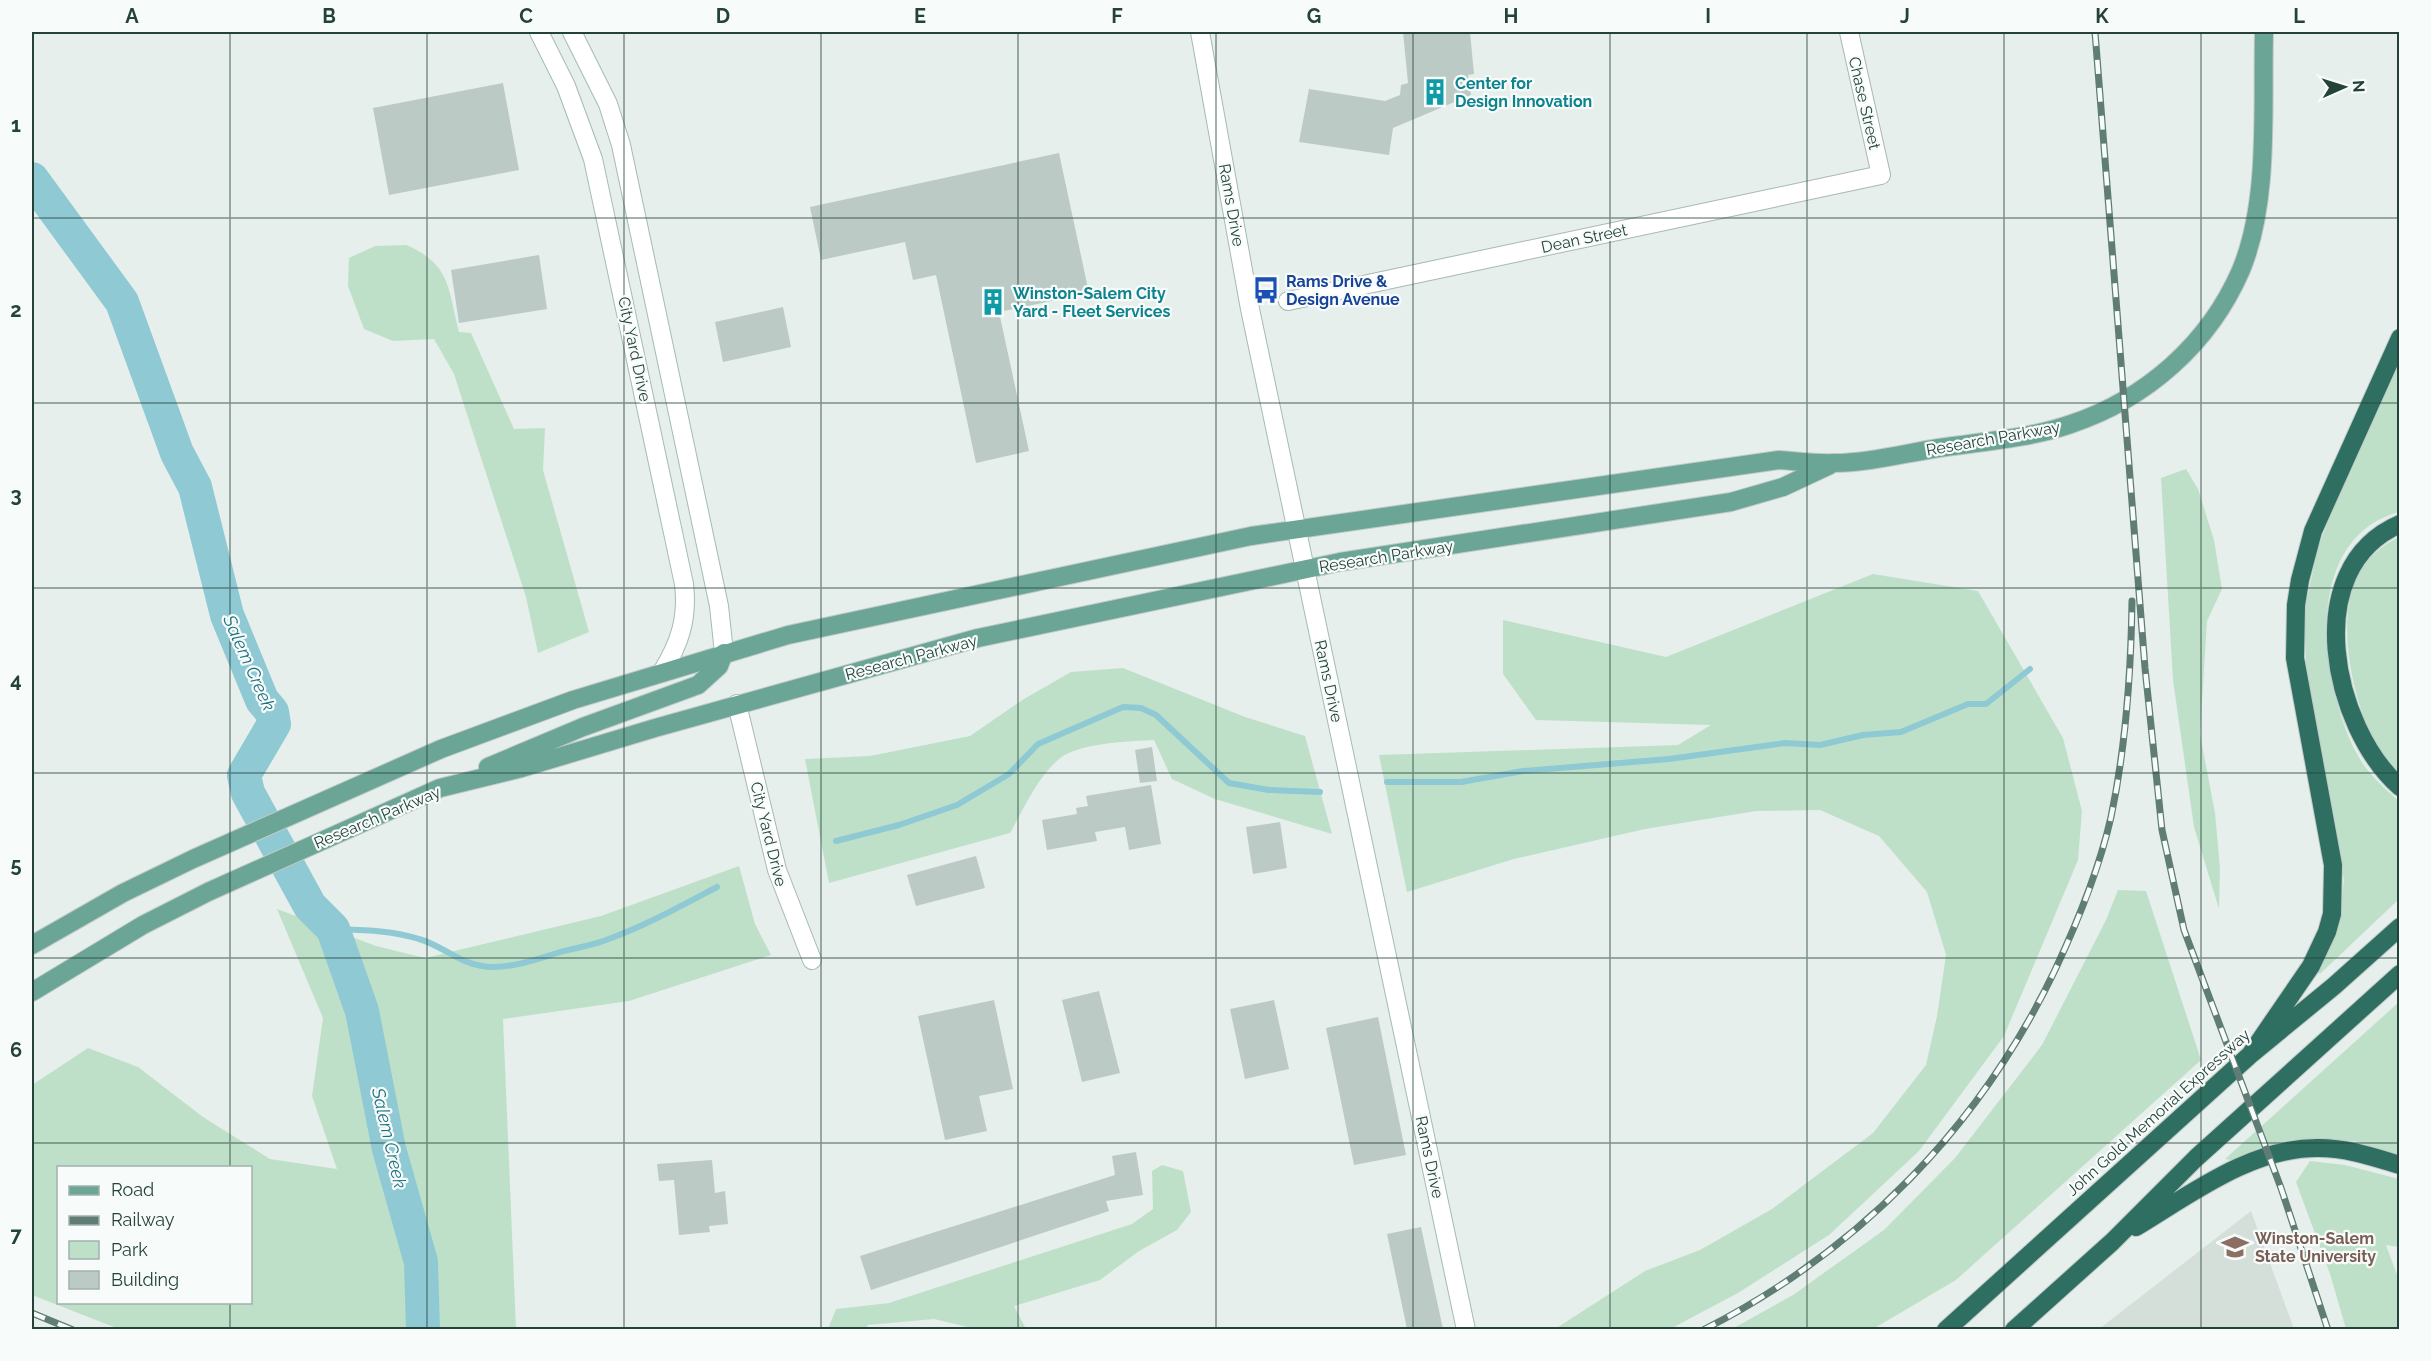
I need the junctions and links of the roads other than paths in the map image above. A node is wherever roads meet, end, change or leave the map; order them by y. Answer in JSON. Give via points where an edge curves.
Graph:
{"nodes":[{"id":1,"x":539,"y":32,"type":"edge"},
{"id":2,"x":572,"y":32,"type":"edge"},
{"id":3,"x":1200,"y":32,"type":"edge"},
{"id":4,"x":1849,"y":32,"type":"edge"},
{"id":5,"x":2264,"y":32,"type":"edge"},
{"id":6,"x":1881,"y":175,"type":"joint"},
{"id":7,"x":1288,"y":301,"type":"dead end"},
{"id":8,"x":2400,"y":339,"type":"edge"},
{"id":9,"x":1835,"y":464,"type":"junction"},
{"id":10,"x":2400,"y":524,"type":"edge"},
{"id":11,"x":1297,"y":530,"type":"junction"},
{"id":12,"x":1305,"y":570,"type":"junction"},
{"id":13,"x":724,"y":653,"type":"junction"},
{"id":14,"x":662,"y":672,"type":"junction"},
{"id":15,"x":737,"y":704,"type":"junction"},
{"id":16,"x":2400,"y":787,"type":"edge"},
{"id":17,"x":440,"y":788,"type":"junction"},
{"id":18,"x":2400,"y":927,"type":"edge"},
{"id":19,"x":32,"y":945,"type":"edge"},
{"id":20,"x":812,"y":960,"type":"dead end"},
{"id":21,"x":2400,"y":974,"type":"edge"},
{"id":22,"x":32,"y":992,"type":"edge"},
{"id":23,"x":2250,"y":1055,"type":"junction"},
{"id":24,"x":2400,"y":1165,"type":"edge"},
{"id":25,"x":2112,"y":1242,"type":"junction"},
{"id":26,"x":1466,"y":1329,"type":"edge"},
{"id":27,"x":1946,"y":1329,"type":"edge"},
{"id":28,"x":2014,"y":1329,"type":"edge"}],
"edges":[{"from":1,"to":14,"type":"main road","name":"City Yard Drive","via":[[566,86],[596,170],[684,584],[683,630]]},
{"from":2,"to":13,"type":"main road","name":"City Yard Drive","via":[[609,104],[629,176],[719,606]]},
{"from":3,"to":11,"type":"main road","name":"Rams Drive","via":[[1250,309]]},
{"from":4,"to":6,"type":"main road","name":"Chase Street"},
{"from":5,"to":9,"type":"main road","name":"Research Parkway","via":[[2259,196],[2252,235],[2241,270],[2217,313],[2186,353],[2159,378],[2118,406],[2070,425]]},
{"from":6,"to":7,"type":"main road","name":"Dean Street"},
{"from":8,"to":23,"type":"highway","via":[[2313,531],[2296,605],[2295,658],[2333,865],[2332,914],[2311,966]]},
{"from":9,"to":11,"type":"main road","name":"Research Parkway","via":[[1779,460]]},
{"from":9,"to":12,"type":"main road","name":"Research Parkway","via":[[1783,487],[1710,506]]},
{"from":10,"to":16,"type":"highway","via":[[2379,535],[2352,564],[2343,583],[2337,623],[2341,676],[2355,722],[2373,760]]},
{"from":11,"to":12,"type":"main road","name":"Rams Drive"},
{"from":11,"to":13,"type":"main road","name":"Research Parkway","via":[[1251,536],[814,628]]},
{"from":12,"to":15,"type":"main road","name":"Research Parkway","via":[[978,638]]},
{"from":12,"to":26,"type":"main road","name":"Rams Drive"},
{"from":13,"to":14,"type":"main road","name":"Research Parkway"},
{"from":13,"to":17,"type":"main road","via":[[715,671],[698,685],[583,727]]},
{"from":14,"to":19,"type":"main road","name":"Research Parkway","via":[[506,724],[336,795],[113,898]]},
{"from":15,"to":17,"type":"main road","name":"Research Parkway","via":[[522,768]]},
{"from":15,"to":20,"type":"main road","name":"City Yard Drive","via":[[777,870]]},
{"from":17,"to":22,"type":"main road","name":"Research Parkway","via":[[208,892]]},
{"from":18,"to":23,"type":"highway","name":"John Gold Memorial Expressway"},
{"from":21,"to":25,"type":"highway","via":[[2196,1158]]},
{"from":23,"to":27,"type":"highway","name":"John Gold Memorial Expressway"},
{"from":24,"to":25,"type":"highway","via":[[2340,1150],[2318,1148],[2280,1153],[2236,1170]]},
{"from":25,"to":28,"type":"highway"}]}
